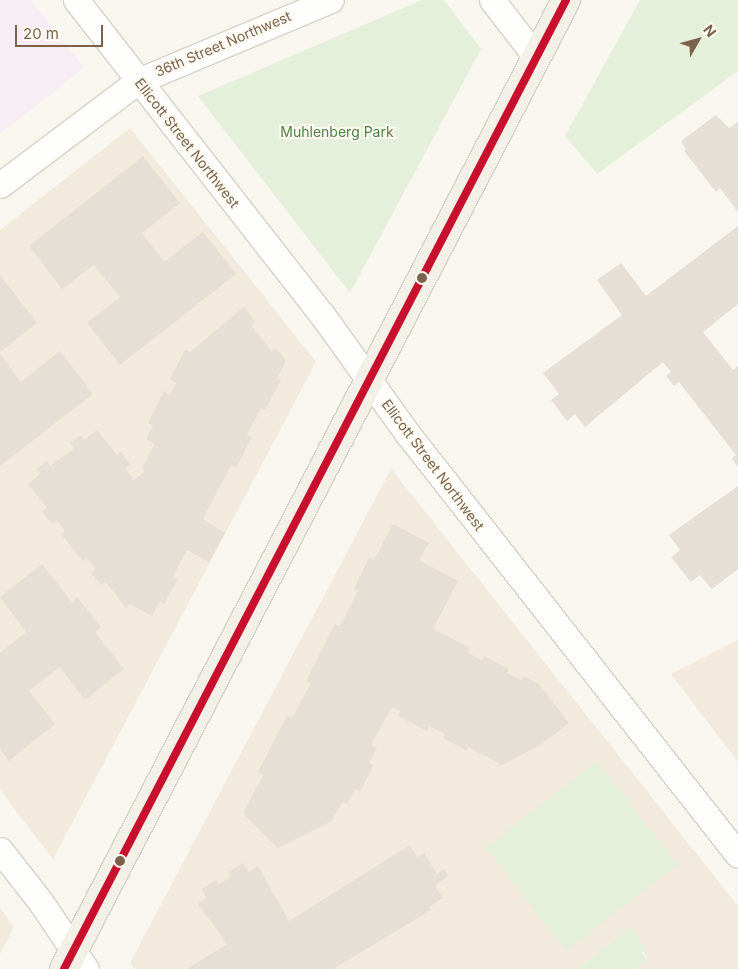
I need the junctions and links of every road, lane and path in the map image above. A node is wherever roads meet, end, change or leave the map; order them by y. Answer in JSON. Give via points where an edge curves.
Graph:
{"nodes":[{"id":1,"x":76,"y":0,"type":"edge"},
{"id":2,"x":330,"y":0,"type":"edge"},
{"id":3,"x":492,"y":0,"type":"edge"},
{"id":4,"x":566,"y":0,"type":"edge"},
{"id":5,"x":536,"y":57,"type":"junction"},
{"id":6,"x":138,"y":81,"type":"junction"},
{"id":7,"x":0,"y":185,"type":"edge"},
{"id":8,"x":369,"y":381,"type":"junction"},
{"id":9,"x":0,"y":850,"type":"edge"},
{"id":10,"x":738,"y":855,"type":"edge"},
{"id":11,"x":74,"y":963,"type":"edge"}],
"edges":[{"from":1,"to":6,"type":"street","name":"Ellicott Street Northwest"},
{"from":2,"to":6,"type":"street","name":"36th Street Northwest"},
{"from":3,"to":5,"type":"street"},
{"from":4,"to":5,"type":"main road"},
{"from":5,"to":8,"type":"main road"},
{"from":6,"to":7,"type":"street","name":"36th Street Northwest"},
{"from":6,"to":8,"type":"street","name":"Ellicott Street Northwest","via":[[323,316]]},
{"from":8,"to":10,"type":"street","name":"Ellicott Street Northwest"},
{"from":8,"to":11,"type":"main road"},
{"from":9,"to":11,"type":"street"}]}
